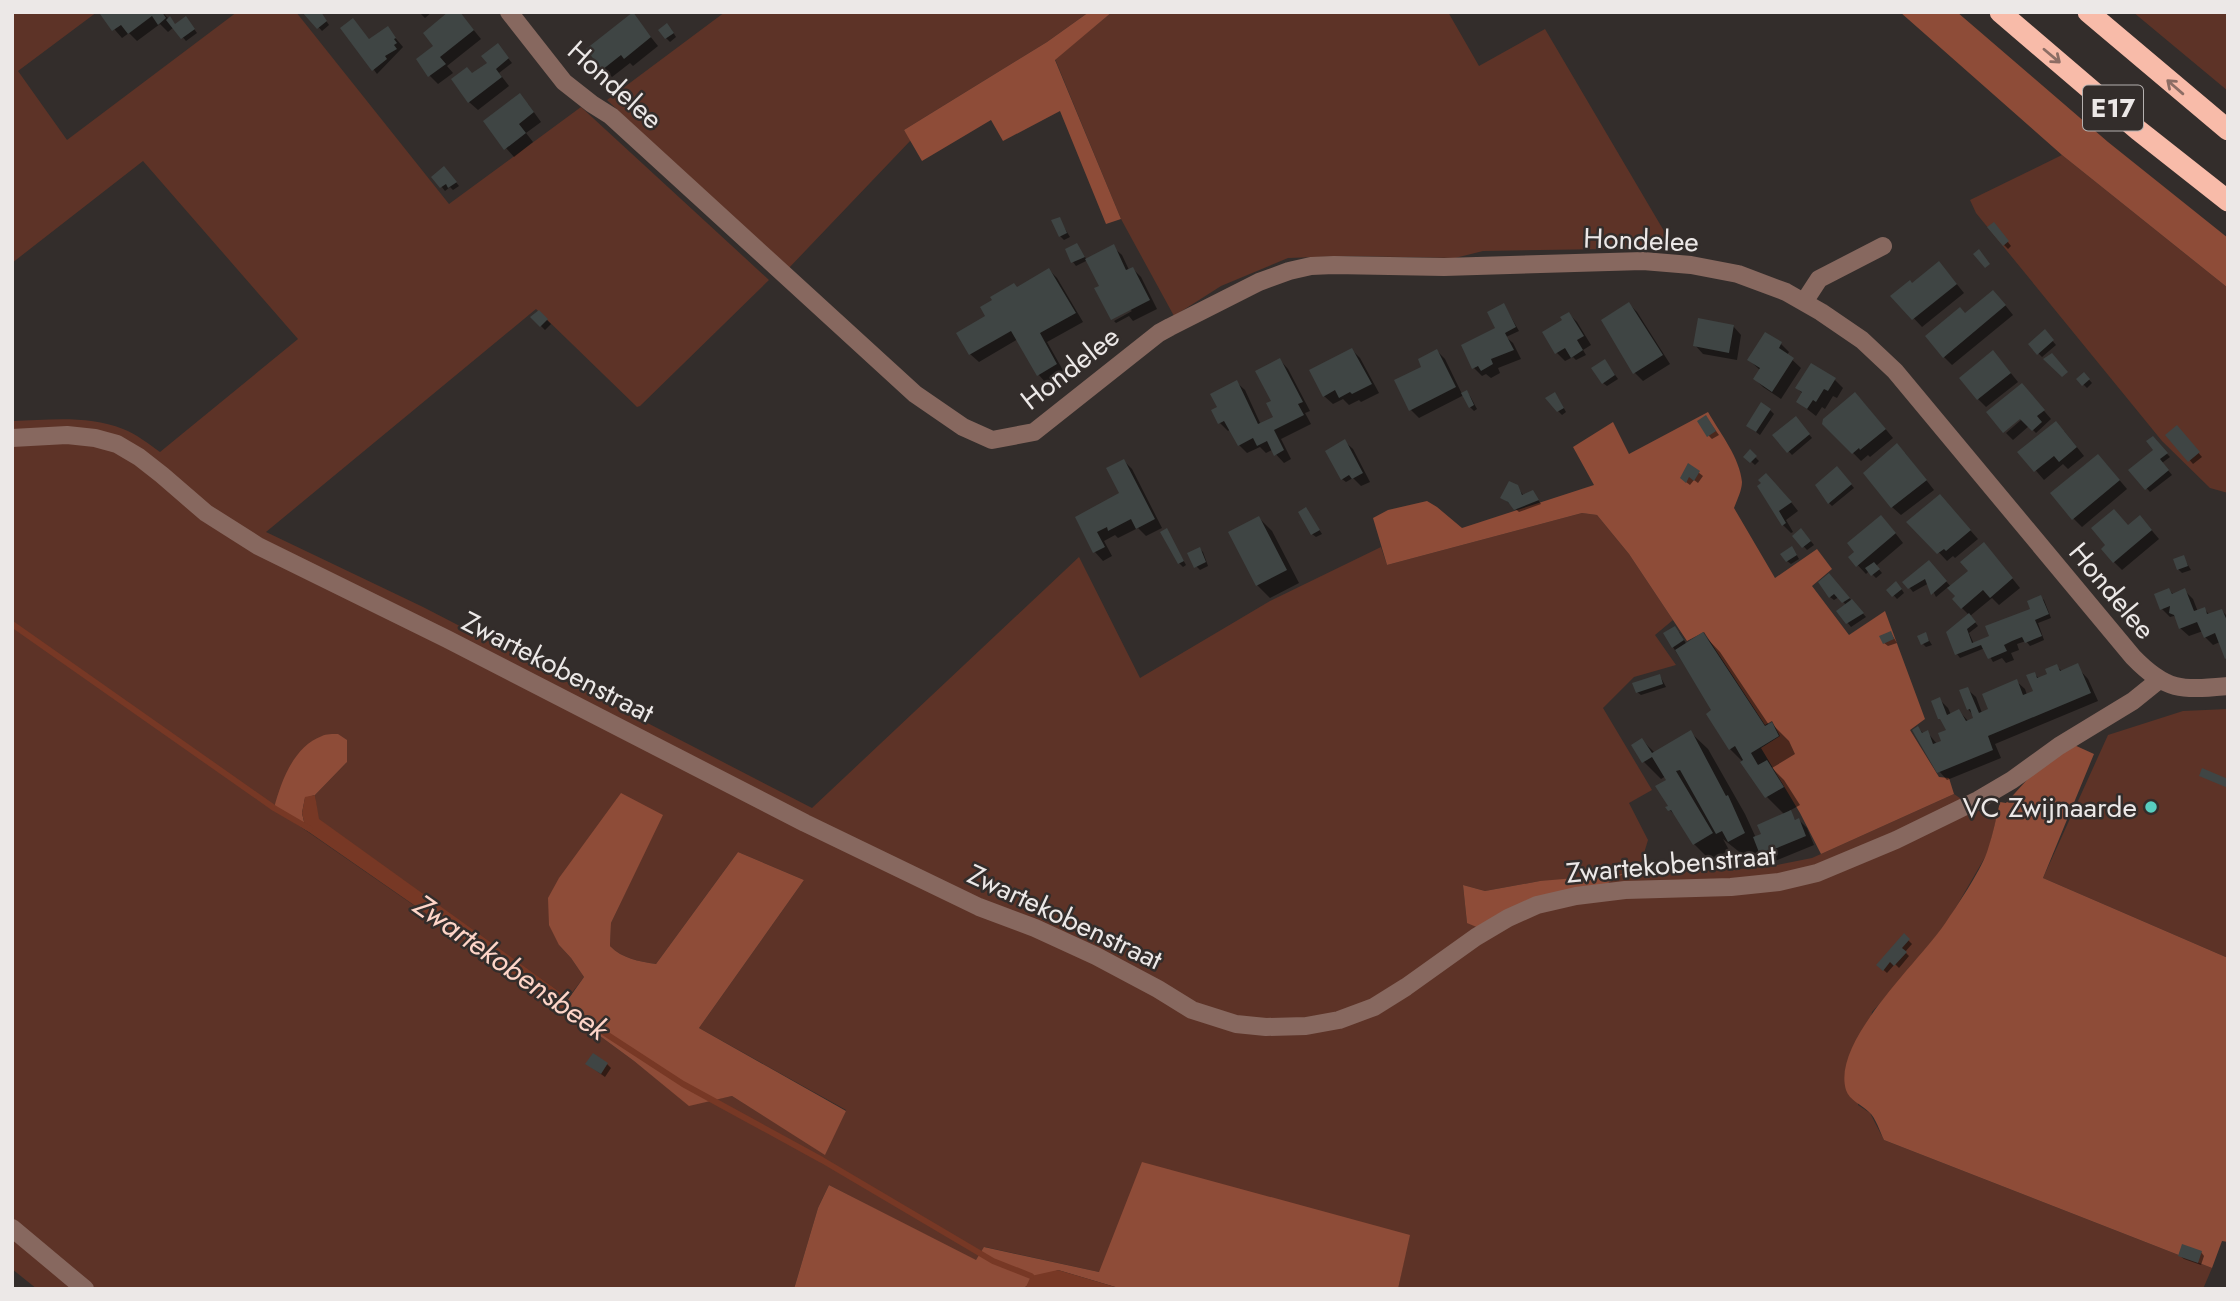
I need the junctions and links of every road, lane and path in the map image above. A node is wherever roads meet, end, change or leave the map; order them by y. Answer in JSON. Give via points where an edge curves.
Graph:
{"nodes":[{"id":1,"x":509,"y":12,"type":"edge"},
{"id":2,"x":2000,"y":12,"type":"edge"},
{"id":3,"x":2088,"y":12,"type":"edge"},
{"id":4,"x":2228,"y":130,"type":"edge"},
{"id":5,"x":2228,"y":201,"type":"edge"},
{"id":6,"x":1884,"y":246,"type":"dead end"},
{"id":7,"x":1804,"y":302,"type":"junction"},
{"id":8,"x":12,"y":438,"type":"edge"},
{"id":9,"x":2159,"y":680,"type":"junction"},
{"id":10,"x":2228,"y":686,"type":"edge"},
{"id":11,"x":12,"y":1228,"type":"edge"},
{"id":12,"x":85,"y":1289,"type":"edge"}],
"edges":[{"from":1,"to":7,"type":"street","name":"Hondelee","via":[[564,82],[611,116],[915,394],[963,427],[992,440],[1034,432],[1159,333],[1197,312],[1259,282],[1311,266],[1643,261],[1738,274]]},
{"from":2,"to":5,"type":"highway","number":"E17","one_way":true},
{"from":4,"to":3,"type":"highway","number":"E17","one_way":true},
{"from":6,"to":7,"type":"street","via":[[1819,279]]},
{"from":7,"to":9,"type":"street","name":"Hondelee","via":[[1862,340],[1895,371],[2133,657]]},
{"from":8,"to":9,"type":"street","name":"Zwartekobenstraat","via":[[67,435],[117,444],[206,513],[258,546],[805,823],[979,907],[1096,956],[1192,1010],[1236,1024],[1306,1026],[1374,1007],[1476,937],[1537,905],[1625,890],[1731,887],[1817,873],[1978,800]]},
{"from":9,"to":10,"type":"street","name":"Hondelee","via":[[2188,689]]},
{"from":11,"to":12,"type":"street"}]}
